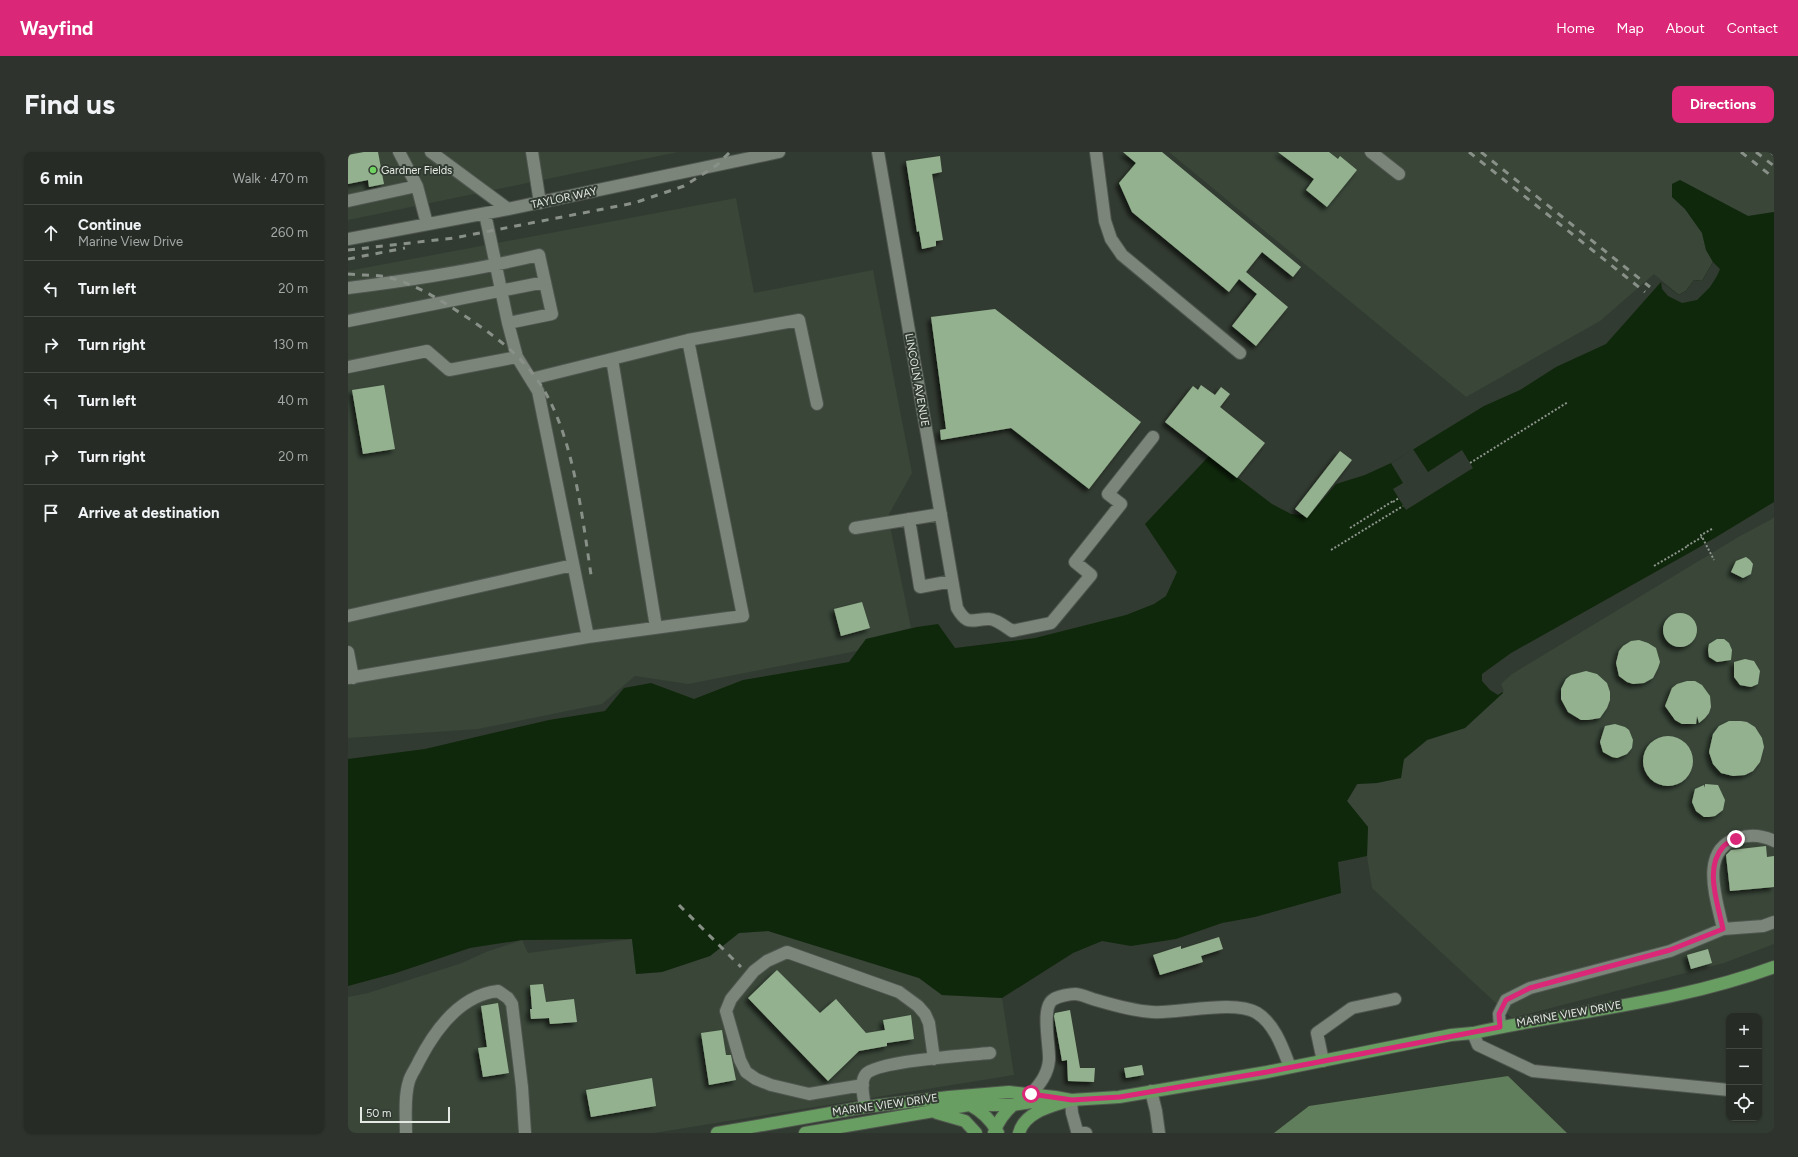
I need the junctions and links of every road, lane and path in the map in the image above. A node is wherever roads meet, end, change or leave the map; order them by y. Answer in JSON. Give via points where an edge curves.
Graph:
{"nodes":[{"id":1,"x":399,"y":152,"type":"edge"},
{"id":2,"x":431,"y":152,"type":"edge"},
{"id":3,"x":532,"y":152,"type":"edge"},
{"id":4,"x":778,"y":152,"type":"edge"},
{"id":5,"x":878,"y":152,"type":"edge"},
{"id":6,"x":1096,"y":152,"type":"edge"},
{"id":7,"x":1371,"y":152,"type":"edge"},
{"id":8,"x":725,"y":158,"type":"edge"},
{"id":9,"x":1399,"y":174,"type":"dead end"},
{"id":10,"x":417,"y":186,"type":"junction"},
{"id":11,"x":348,"y":200,"type":"edge"},
{"id":12,"x":540,"y":203,"type":"junction"},
{"id":13,"x":508,"y":209,"type":"junction"},
{"id":14,"x":485,"y":214,"type":"junction"},
{"id":15,"x":427,"y":224,"type":"junction"},
{"id":16,"x":348,"y":239,"type":"edge"},
{"id":17,"x":496,"y":265,"type":"junction"},
{"id":18,"x":545,"y":282,"type":"junction"},
{"id":19,"x":348,"y":288,"type":"edge"},
{"id":20,"x":501,"y":291,"type":"junction"},
{"id":21,"x":348,"y":321,"type":"edge"},
{"id":22,"x":508,"y":323,"type":"junction"},
{"id":23,"x":688,"y":340,"type":"junction"},
{"id":24,"x":1240,"y":353,"type":"dead end"},
{"id":25,"x":517,"y":356,"type":"junction"},
{"id":26,"x":612,"y":359,"type":"junction"},
{"id":27,"x":348,"y":367,"type":"edge"},
{"id":28,"x":531,"y":379,"type":"junction"},
{"id":29,"x":1568,"y":402,"type":"dead end"},
{"id":30,"x":816,"y":404,"type":"dead end"},
{"id":31,"x":1153,"y":437,"type":"dead end"},
{"id":32,"x":1470,"y":463,"type":"dead end"},
{"id":33,"x":1399,"y":498,"type":"dead end"},
{"id":34,"x":1393,"y":502,"type":"dead end"},
{"id":35,"x":1403,"y":506,"type":"dead end"},
{"id":36,"x":1378,"y":511,"type":"junction"},
{"id":37,"x":941,"y":514,"type":"junction"},
{"id":38,"x":908,"y":519,"type":"junction"},
{"id":39,"x":855,"y":528,"type":"dead end"},
{"id":40,"x":1350,"y":528,"type":"dead end"},
{"id":41,"x":1712,"y":529,"type":"dead end"},
{"id":42,"x":1701,"y":536,"type":"junction"},
{"id":43,"x":1688,"y":546,"type":"dead end"},
{"id":44,"x":1682,"y":549,"type":"junction"},
{"id":45,"x":1331,"y":550,"type":"dead end"},
{"id":46,"x":1714,"y":560,"type":"dead end"},
{"id":47,"x":573,"y":565,"type":"junction"},
{"id":48,"x":1654,"y":566,"type":"dead end"},
{"id":49,"x":952,"y":581,"type":"junction"},
{"id":50,"x":348,"y":616,"type":"edge"},
{"id":51,"x":656,"y":627,"type":"junction"},
{"id":52,"x":588,"y":636,"type":"junction"},
{"id":53,"x":348,"y":652,"type":"edge"},
{"id":54,"x":350,"y":678,"type":"edge"},
{"id":55,"x":1774,"y":841,"type":"edge"},
{"id":56,"x":1774,"y":922,"type":"edge"},
{"id":57,"x":1723,"y":929,"type":"junction"},
{"id":58,"x":1774,"y":967,"type":"edge"},
{"id":59,"x":1395,"y":999,"type":"dead end"},
{"id":60,"x":1500,"y":1027,"type":"junction"},
{"id":61,"x":1473,"y":1033,"type":"junction"},
{"id":62,"x":990,"y":1053,"type":"dead end"},
{"id":63,"x":934,"y":1059,"type":"junction"},
{"id":64,"x":1322,"y":1061,"type":"junction"},
{"id":65,"x":1290,"y":1067,"type":"junction"},
{"id":66,"x":862,"y":1085,"type":"junction"},
{"id":67,"x":1726,"y":1090,"type":"edge"},
{"id":68,"x":1151,"y":1091,"type":"junction"},
{"id":69,"x":1031,"y":1094,"type":"junction"},
{"id":70,"x":949,"y":1097,"type":"junction"},
{"id":71,"x":1055,"y":1097,"type":"junction"},
{"id":72,"x":1072,"y":1100,"type":"junction"},
{"id":73,"x":969,"y":1105,"type":"junction"},
{"id":74,"x":1013,"y":1105,"type":"junction"},
{"id":75,"x":865,"y":1107,"type":"junction"},
{"id":76,"x":930,"y":1112,"type":"junction"},
{"id":77,"x":996,"y":1131,"type":"edge"},
{"id":78,"x":406,"y":1133,"type":"edge"},
{"id":79,"x":525,"y":1133,"type":"edge"},
{"id":80,"x":717,"y":1133,"type":"edge"},
{"id":81,"x":805,"y":1133,"type":"edge"},
{"id":82,"x":976,"y":1133,"type":"edge"},
{"id":83,"x":1019,"y":1133,"type":"edge"},
{"id":84,"x":1086,"y":1133,"type":"edge"},
{"id":85,"x":1159,"y":1133,"type":"edge"}],
"edges":[{"from":1,"to":10,"type":"street"},
{"from":2,"to":13,"type":"street"},
{"from":3,"to":12,"type":"street"},
{"from":4,"to":8,"type":"street","name":"TAYLOR WAY"},
{"from":5,"to":37,"type":"street","name":"LINCOLN AVENUE"},
{"from":6,"to":24,"type":"street","via":[[1105,221],[1111,239],[1122,255]]},
{"from":7,"to":9,"type":"street"},
{"from":8,"to":12,"type":"street","name":"TAYLOR WAY"},
{"from":10,"to":11,"type":"street"},
{"from":10,"to":15,"type":"street"},
{"from":12,"to":13,"type":"street","name":"TAYLOR WAY"},
{"from":13,"to":14,"type":"street","name":"TAYLOR WAY"},
{"from":14,"to":15,"type":"street","name":"TAYLOR WAY"},
{"from":14,"to":17,"type":"street"},
{"from":15,"to":16,"type":"street","name":"TAYLOR WAY"},
{"from":17,"to":18,"type":"street","via":[[539,255]]},
{"from":17,"to":19,"type":"street"},
{"from":17,"to":20,"type":"street"},
{"from":18,"to":20,"type":"street"},
{"from":18,"to":22,"type":"street","via":[[552,314]]},
{"from":20,"to":21,"type":"street"},
{"from":20,"to":22,"type":"street"},
{"from":22,"to":25,"type":"street"},
{"from":23,"to":26,"type":"street"},
{"from":23,"to":30,"type":"street","via":[[798,320]]},
{"from":23,"to":51,"type":"street","via":[[743,616]]},
{"from":25,"to":27,"type":"street","via":[[449,370],[427,351]]},
{"from":25,"to":28,"type":"street"},
{"from":26,"to":28,"type":"street"},
{"from":26,"to":51,"type":"street"},
{"from":28,"to":47,"type":"street","via":[[538,391]]},
{"from":29,"to":32,"type":"path"},
{"from":31,"to":49,"type":"street","name":"LINCOLN AVENUE","via":[[1108,494],[1121,504],[1075,562],[1091,575],[1051,623],[1012,631],[991,618],[972,622],[966,620],[957,608]]},
{"from":33,"to":36,"type":"path"},
{"from":34,"to":36,"type":"path"},
{"from":35,"to":45,"type":"path"},
{"from":36,"to":40,"type":"path"},
{"from":37,"to":38,"type":"street"},
{"from":37,"to":49,"type":"street","name":"LINCOLN AVENUE"},
{"from":38,"to":39,"type":"street"},
{"from":38,"to":49,"type":"street","via":[[920,587]]},
{"from":41,"to":42,"type":"path"},
{"from":42,"to":44,"type":"path"},
{"from":42,"to":46,"type":"path"},
{"from":43,"to":44,"type":"path"},
{"from":44,"to":48,"type":"path"},
{"from":47,"to":50,"type":"street"},
{"from":47,"to":52,"type":"street"},
{"from":51,"to":52,"type":"street"},
{"from":52,"to":54,"type":"street"},
{"from":53,"to":54,"type":"street"},
{"from":55,"to":57,"type":"street","via":[[1751,835],[1724,845],[1718,854],[1713,877]]},
{"from":56,"to":57,"type":"street","via":[[1763,926]]},
{"from":57,"to":60,"type":"street","via":[[1670,950],[1530,988],[1506,1000],[1499,1014]]},
{"from":58,"to":60,"type":"main road","name":"MARINE VIEW DRIVE","via":[[1677,995]]},
{"from":59,"to":64,"type":"street","via":[[1352,1008],[1317,1033]]},
{"from":60,"to":61,"type":"main road","name":"MARINE VIEW DRIVE"},
{"from":61,"to":64,"type":"main road","name":"MARINE VIEW DRIVE","via":[[1451,1035]]},
{"from":61,"to":67,"type":"street","via":[[1478,1045],[1533,1071]]},
{"from":62,"to":63,"type":"street"},
{"from":63,"to":66,"type":"street","via":[[895,1063],[873,1069],[866,1074]]},
{"from":63,"to":66,"type":"street","via":[[929,1023],[925,1014],[899,992],[787,952],[767,961],[754,971],[731,999],[726,1011],[746,1072],[771,1085],[809,1094]]},
{"from":64,"to":65,"type":"main road","name":"MARINE VIEW DRIVE"},
{"from":65,"to":68,"type":"main road","name":"MARINE VIEW DRIVE"},
{"from":65,"to":69,"type":"street","via":[[1268,1022],[1257,1013],[1243,1008],[1152,1012],[1075,994],[1054,998],[1049,1003],[1049,1061],[1044,1078]]},
{"from":66,"to":75,"type":"street"},
{"from":68,"to":72,"type":"main road","name":"MARINE VIEW DRIVE","via":[[1120,1097]]},
{"from":68,"to":85,"type":"street"},
{"from":69,"to":70,"type":"main road","name":"MARINE VIEW DRIVE","via":[[1009,1092]]},
{"from":69,"to":71,"type":"main road","name":"MARINE VIEW DRIVE"},
{"from":70,"to":73,"type":"main road"},
{"from":70,"to":75,"type":"main road","name":"MARINE VIEW DRIVE"},
{"from":71,"to":72,"type":"main road","name":"MARINE VIEW DRIVE"},
{"from":71,"to":74,"type":"main road","name":"MARINE VIEW DRIVE"},
{"from":72,"to":83,"type":"main road","via":[[1035,1113],[1020,1127]]},
{"from":72,"to":84,"type":"street","via":[[1072,1113],[1077,1131]]},
{"from":73,"to":74,"type":"main road","name":"MARINE VIEW DRIVE"},
{"from":73,"to":76,"type":"main road","name":"MARINE VIEW DRIVE"},
{"from":73,"to":77,"type":"main road","via":[[980,1111]]},
{"from":74,"to":77,"type":"main road","via":[[1005,1112]]},
{"from":75,"to":80,"type":"main road","name":"MARINE VIEW DRIVE"},
{"from":76,"to":81,"type":"main road","name":"MARINE VIEW DRIVE"},
{"from":76,"to":82,"type":"main road","via":[[965,1121]]},
{"from":78,"to":79,"type":"street","via":[[409,1080],[443,1022],[462,1005],[487,992],[498,991],[512,1004]]}]}
